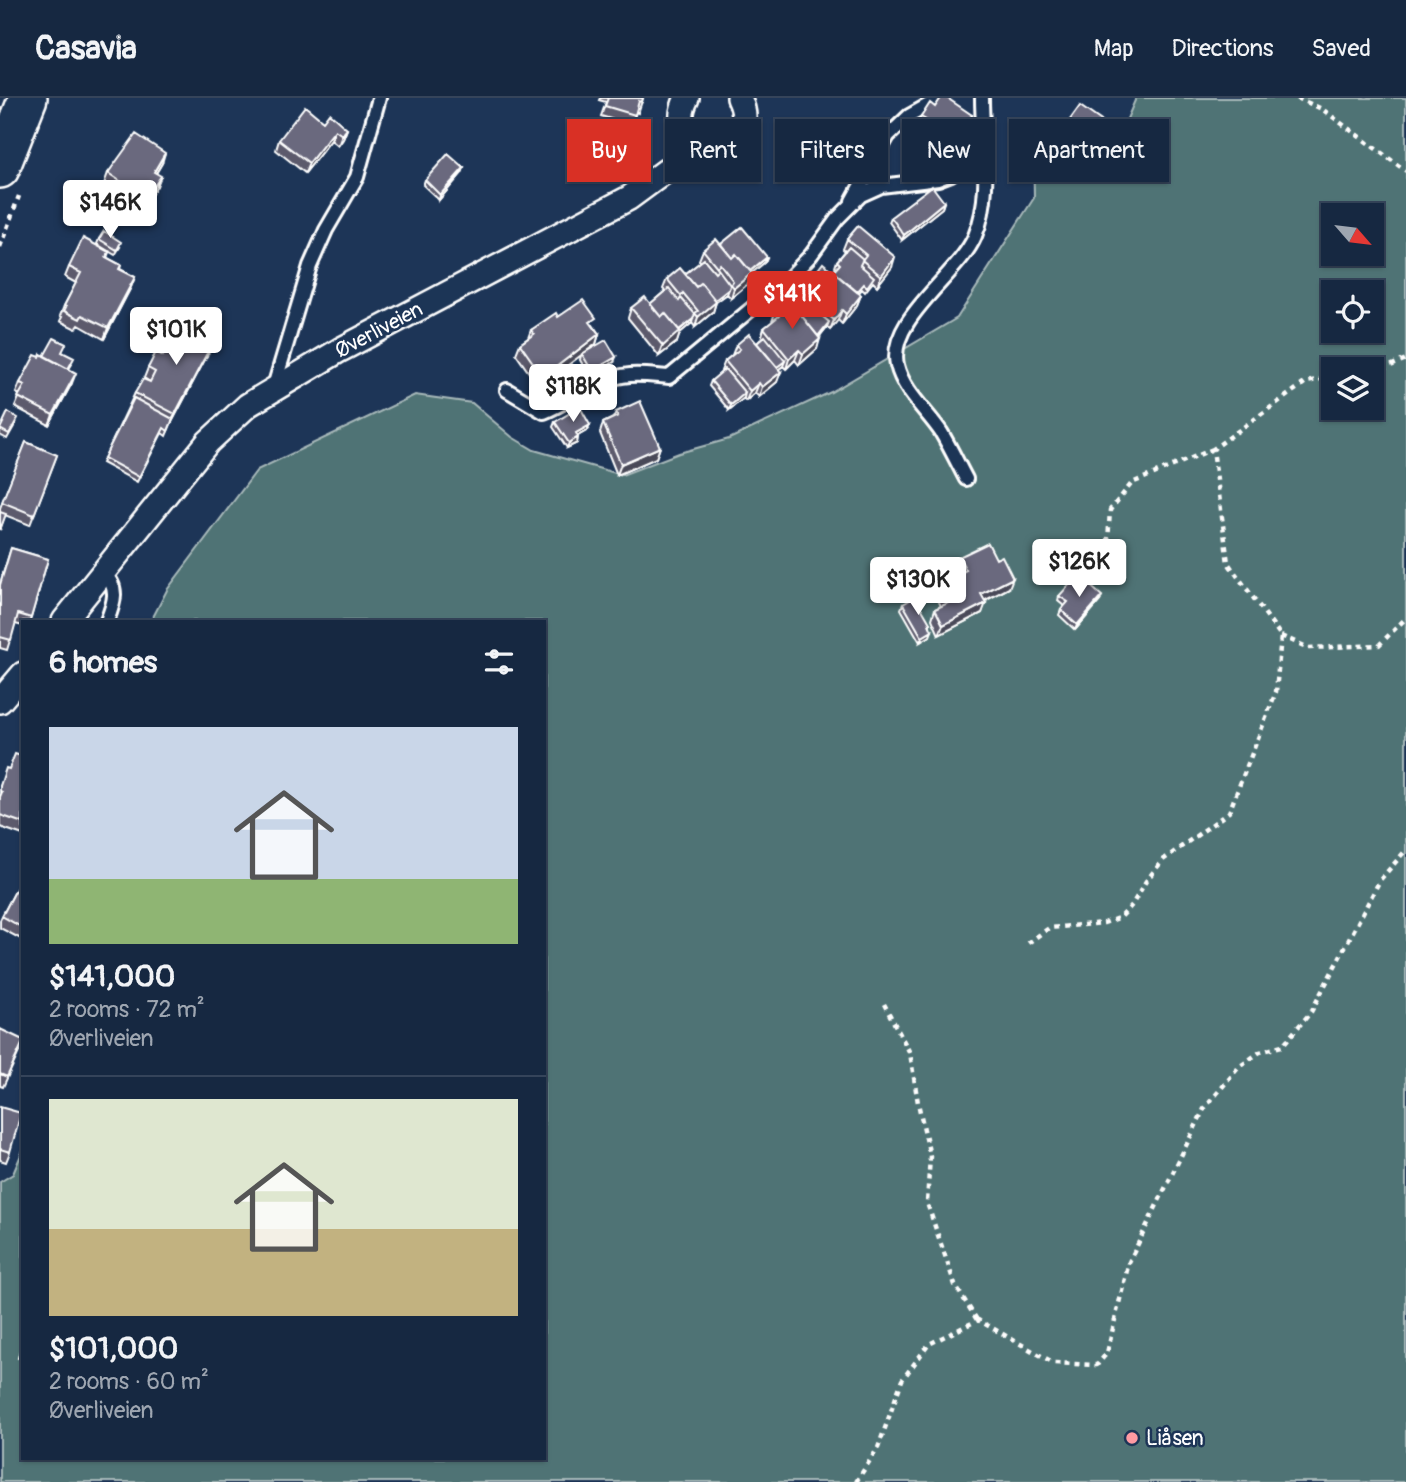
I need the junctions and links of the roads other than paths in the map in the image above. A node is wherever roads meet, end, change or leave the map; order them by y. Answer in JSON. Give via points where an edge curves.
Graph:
{"nodes":[{"id":1,"x":28,"y":98,"type":"edge"},
{"id":2,"x":379,"y":98,"type":"edge"},
{"id":3,"x":687,"y":98,"type":"edge"},
{"id":4,"x":739,"y":98,"type":"edge"},
{"id":5,"x":941,"y":98,"type":"edge"},
{"id":6,"x":982,"y":98,"type":"edge"},
{"id":7,"x":684,"y":119,"type":"edge"},
{"id":8,"x":743,"y":119,"type":"edge"},
{"id":9,"x":983,"y":119,"type":"edge"},
{"id":10,"x":0,"y":169,"type":"edge"},
{"id":11,"x":665,"y":172,"type":"edge"},
{"id":12,"x":914,"y":182,"type":"edge"},
{"id":13,"x":984,"y":182,"type":"edge"},
{"id":14,"x":850,"y":204,"type":"junction"},
{"id":15,"x":272,"y":390,"type":"junction"},
{"id":16,"x":507,"y":390,"type":"dead end"},
{"id":17,"x":966,"y":480,"type":"dead end"},
{"id":18,"x":103,"y":573,"type":"junction"},
{"id":19,"x":65,"y":620,"type":"edge"},
{"id":20,"x":107,"y":620,"type":"edge"},
{"id":21,"x":21,"y":676,"type":"edge"},
{"id":22,"x":0,"y":701,"type":"edge"}],
"edges":[{"from":1,"to":10,"type":"main road"},
{"from":2,"to":15,"type":"lane","via":[[357,177],[310,266]]},
{"from":3,"to":7,"type":"street"},
{"from":4,"to":8,"type":"street"},
{"from":5,"to":14,"type":"lane","via":[[909,116],[888,136]]},
{"from":6,"to":9,"type":"lane"},
{"from":11,"to":15,"type":"street","name":"Øverliveien","via":[[629,198]]},
{"from":12,"to":14,"type":"lane","via":[[881,186]]},
{"from":13,"to":17,"type":"lane","via":[[984,209],[975,238],[909,320],[898,344],[896,364],[904,385],[942,434]]},
{"from":14,"to":16,"type":"lane","via":[[790,277],[668,377],[616,377],[544,412]]},
{"from":15,"to":18,"type":"street","name":"Øverliveien","via":[[208,442]]},
{"from":18,"to":19,"type":"street","name":"Øverliveien"},
{"from":18,"to":20,"type":"lane","via":[[112,582],[115,599]]},
{"from":21,"to":22,"type":"street"}]}
